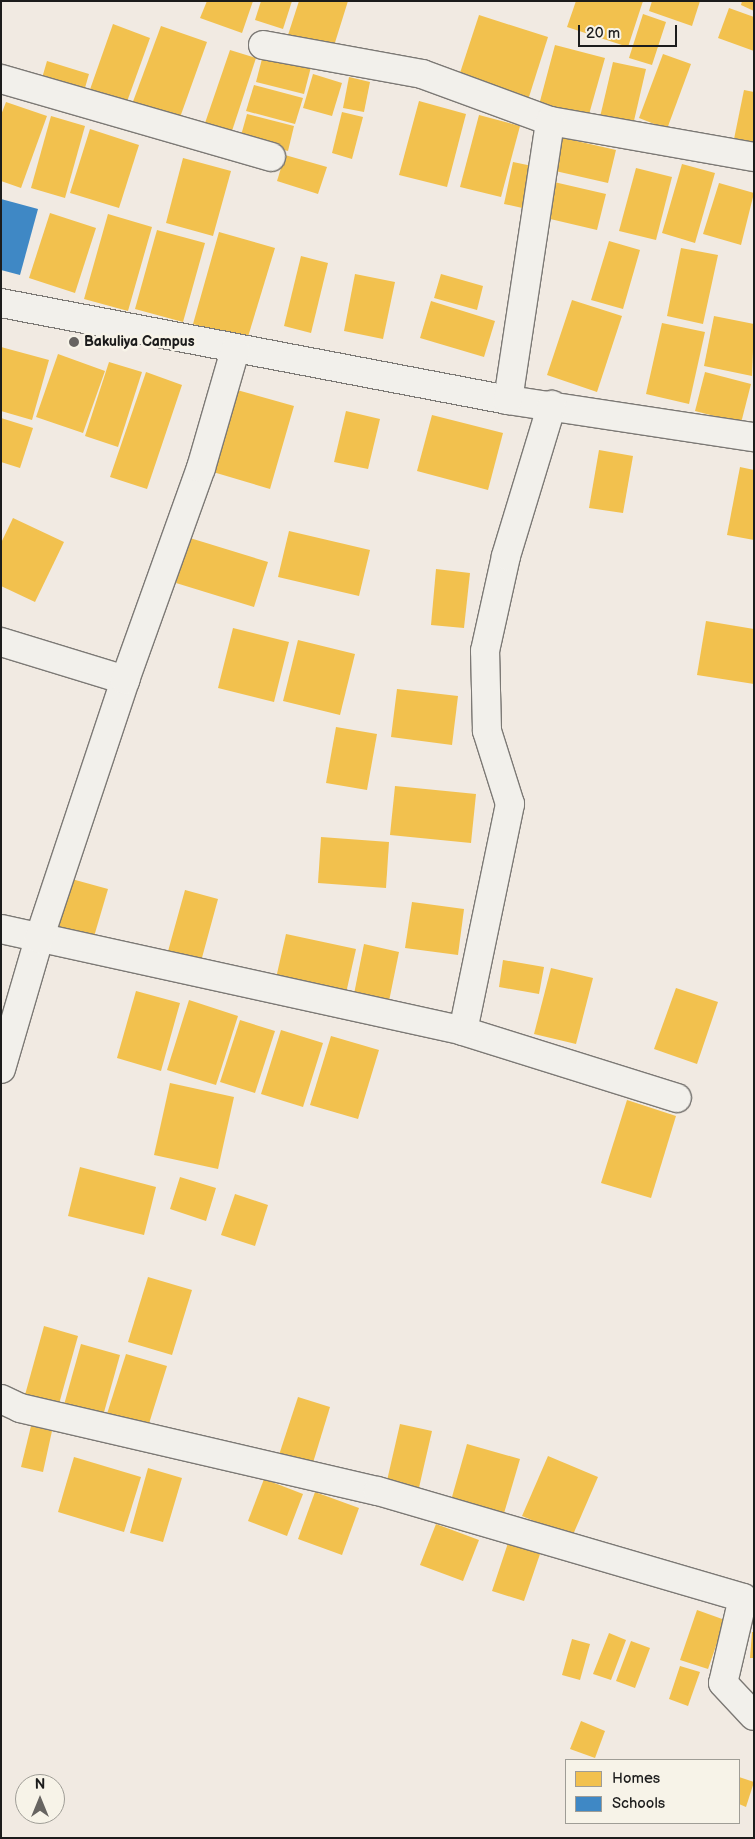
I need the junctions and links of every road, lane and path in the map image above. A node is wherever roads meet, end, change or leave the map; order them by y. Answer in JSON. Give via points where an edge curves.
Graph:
{"nodes":[{"id":1,"x":263,"y":45,"type":"dead end"},
{"id":2,"x":1,"y":79,"type":"edge"},
{"id":3,"x":550,"y":121,"type":"junction"},
{"id":4,"x":271,"y":157,"type":"dead end"},
{"id":5,"x":754,"y":157,"type":"edge"},
{"id":6,"x":1,"y":303,"type":"edge"},
{"id":7,"x":235,"y":350,"type":"junction"},
{"id":8,"x":508,"y":400,"type":"junction"},
{"id":9,"x":552,"y":405,"type":"junction"},
{"id":10,"x":754,"y":437,"type":"edge"},
{"id":11,"x":1,"y":642,"type":"edge"},
{"id":12,"x":125,"y":680,"type":"junction"},
{"id":13,"x":1,"y":929,"type":"edge"},
{"id":14,"x":39,"y":939,"type":"junction"},
{"id":15,"x":463,"y":1031,"type":"junction"},
{"id":16,"x":1,"y":1069,"type":"edge"},
{"id":17,"x":678,"y":1098,"type":"dead end"},
{"id":18,"x":1,"y":1399,"type":"edge"},
{"id":19,"x":754,"y":1716,"type":"edge"}],
"edges":[{"from":1,"to":3,"type":"street","via":[[422,74]]},
{"from":2,"to":4,"type":"street"},
{"from":3,"to":5,"type":"street"},
{"from":3,"to":8,"type":"street"},
{"from":6,"to":7,"type":"street"},
{"from":7,"to":8,"type":"street"},
{"from":7,"to":12,"type":"street","via":[[201,468]]},
{"from":8,"to":9,"type":"street"},
{"from":9,"to":10,"type":"street"},
{"from":9,"to":15,"type":"street","via":[[506,556],[485,651],[487,731],[510,804]]},
{"from":11,"to":12,"type":"street"},
{"from":12,"to":14,"type":"street"},
{"from":13,"to":14,"type":"street"},
{"from":14,"to":15,"type":"street"},
{"from":14,"to":16,"type":"street"},
{"from":15,"to":17,"type":"street"},
{"from":18,"to":19,"type":"street","via":[[20,1408],[378,1491],[744,1598],[723,1683]]}]}
